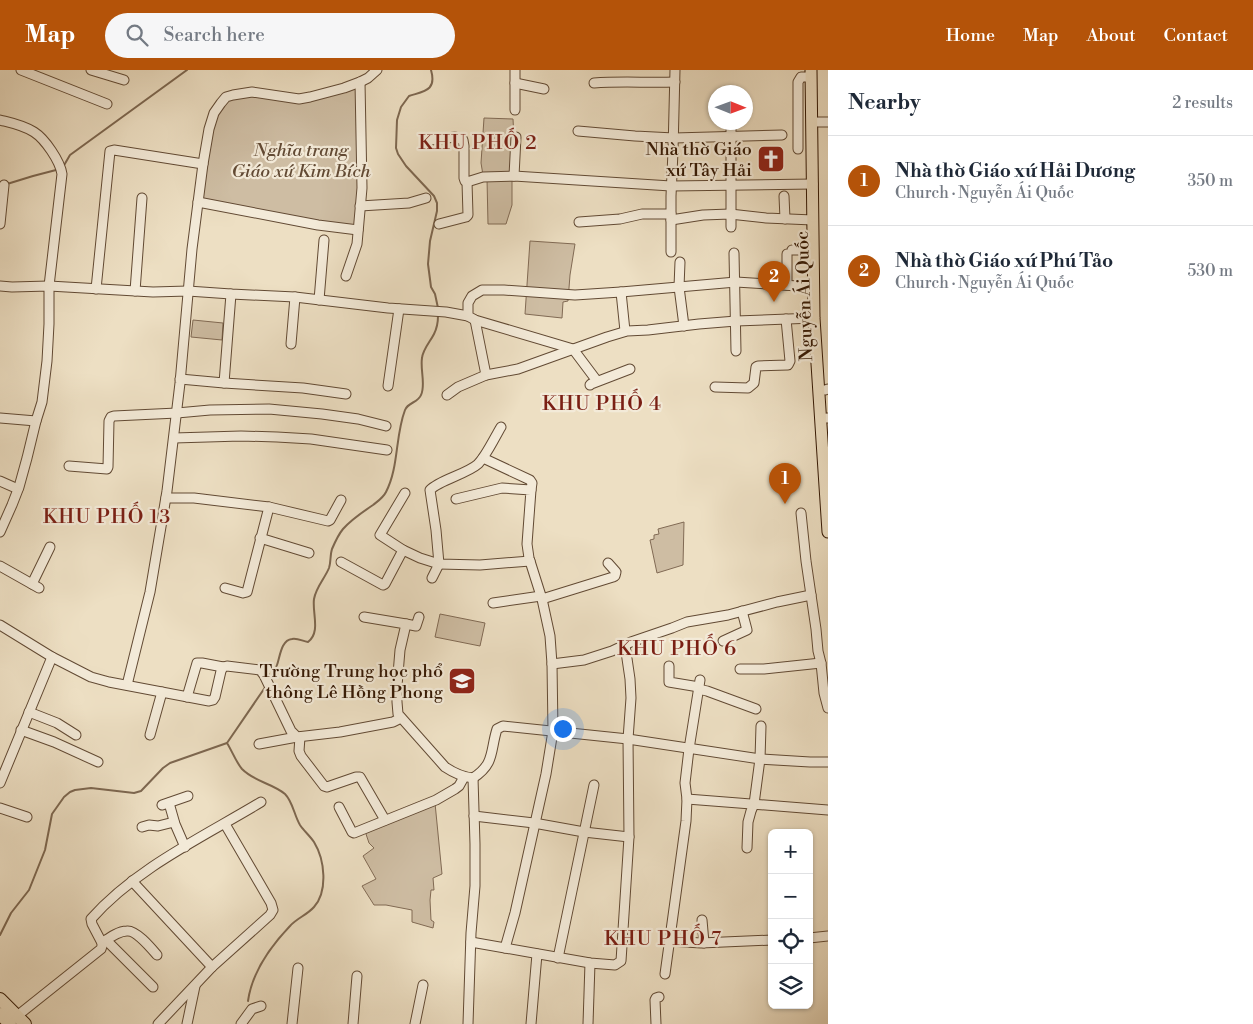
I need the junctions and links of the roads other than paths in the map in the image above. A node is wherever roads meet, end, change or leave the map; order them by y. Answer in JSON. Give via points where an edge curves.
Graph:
{"nodes":[{"id":1,"x":21,"y":70,"type":"edge"},
{"id":2,"x":91,"y":70,"type":"edge"},
{"id":3,"x":377,"y":70,"type":"edge"},
{"id":4,"x":516,"y":70,"type":"edge"},
{"id":5,"x":675,"y":70,"type":"edge"},
{"id":6,"x":814,"y":72,"type":"edge"},
{"id":7,"x":124,"y":80,"type":"dead end"},
{"id":8,"x":360,"y":82,"type":"junction"},
{"id":9,"x":675,"y":82,"type":"junction"},
{"id":10,"x":516,"y":83,"type":"junction"},
{"id":11,"x":594,"y":83,"type":"dead end"},
{"id":12,"x":544,"y":89,"type":"dead end"},
{"id":13,"x":107,"y":104,"type":"dead end"},
{"id":14,"x":515,"y":110,"type":"dead end"},
{"id":15,"x":0,"y":120,"type":"edge"},
{"id":16,"x":823,"y":122,"type":"edge"},
{"id":17,"x":732,"y":130,"type":"edge"},
{"id":18,"x":578,"y":131,"type":"dead end"},
{"id":19,"x":782,"y":135,"type":"dead end"},
{"id":20,"x":732,"y":136,"type":"junction"},
{"id":21,"x":516,"y":137,"type":"dead end"},
{"id":22,"x":674,"y":138,"type":"junction"},
{"id":23,"x":431,"y":140,"type":"dead end"},
{"id":24,"x":798,"y":149,"type":"dead end"},
{"id":25,"x":203,"y":164,"type":"junction"},
{"id":26,"x":514,"y":176,"type":"junction"},
{"id":27,"x":467,"y":182,"type":"junction"},
{"id":28,"x":812,"y":184,"type":"junction"},
{"id":29,"x":4,"y":185,"type":"dead end"},
{"id":30,"x":671,"y":186,"type":"junction"},
{"id":31,"x":731,"y":186,"type":"junction"},
{"id":32,"x":784,"y":196,"type":"dead end"},
{"id":33,"x":142,"y":198,"type":"dead end"},
{"id":34,"x":426,"y":198,"type":"dead end"},
{"id":35,"x":198,"y":202,"type":"junction"},
{"id":36,"x":360,"y":206,"type":"junction"},
{"id":37,"x":730,"y":214,"type":"junction"},
{"id":38,"x":671,"y":217,"type":"junction"},
{"id":39,"x":785,"y":219,"type":"junction"},
{"id":40,"x":813,"y":220,"type":"junction"},
{"id":41,"x":579,"y":222,"type":"dead end"},
{"id":42,"x":0,"y":224,"type":"edge"},
{"id":43,"x":439,"y":224,"type":"dead end"},
{"id":44,"x":730,"y":227,"type":"dead end"},
{"id":45,"x":358,"y":230,"type":"junction"},
{"id":46,"x":324,"y":240,"type":"dead end"},
{"id":47,"x":813,"y":250,"type":"junction"},
{"id":48,"x":671,"y":252,"type":"dead end"},
{"id":49,"x":734,"y":253,"type":"dead end"},
{"id":50,"x":680,"y":262,"type":"dead end"},
{"id":51,"x":346,"y":276,"type":"dead end"},
{"id":52,"x":736,"y":282,"type":"junction"},
{"id":53,"x":787,"y":285,"type":"junction"},
{"id":54,"x":0,"y":286,"type":"edge"},
{"id":55,"x":49,"y":286,"type":"junction"},
{"id":56,"x":679,"y":287,"type":"junction"},
{"id":57,"x":814,"y":287,"type":"junction"},
{"id":58,"x":96,"y":289,"type":"junction"},
{"id":59,"x":135,"y":291,"type":"junction"},
{"id":60,"x":188,"y":291,"type":"junction"},
{"id":61,"x":621,"y":292,"type":"junction"},
{"id":62,"x":231,"y":294,"type":"junction"},
{"id":63,"x":295,"y":297,"type":"junction"},
{"id":64,"x":319,"y":300,"type":"junction"},
{"id":65,"x":399,"y":309,"type":"junction"},
{"id":66,"x":817,"y":314,"type":"junction"},
{"id":67,"x":471,"y":318,"type":"junction"},
{"id":68,"x":786,"y":318,"type":"junction"},
{"id":69,"x":736,"y":322,"type":"junction"},
{"id":70,"x":684,"y":326,"type":"junction"},
{"id":71,"x":626,"y":332,"type":"junction"},
{"id":72,"x":291,"y":344,"type":"dead end"},
{"id":73,"x":573,"y":349,"type":"junction"},
{"id":74,"x":736,"y":351,"type":"dead end"},
{"id":75,"x":630,"y":369,"type":"dead end"},
{"id":76,"x":486,"y":375,"type":"junction"},
{"id":77,"x":180,"y":379,"type":"junction"},
{"id":78,"x":224,"y":383,"type":"junction"},
{"id":79,"x":388,"y":386,"type":"dead end"},
{"id":80,"x":714,"y":387,"type":"dead end"},
{"id":81,"x":827,"y":389,"type":"edge"},
{"id":82,"x":346,"y":394,"type":"dead end"},
{"id":83,"x":447,"y":395,"type":"dead end"},
{"id":84,"x":177,"y":413,"type":"junction"},
{"id":85,"x":0,"y":418,"type":"edge"},
{"id":86,"x":828,"y":418,"type":"edge"},
{"id":87,"x":36,"y":422,"type":"junction"},
{"id":88,"x":386,"y":426,"type":"dead end"},
{"id":89,"x":502,"y":427,"type":"dead end"},
{"id":90,"x":828,"y":432,"type":"edge"},
{"id":91,"x":174,"y":438,"type":"junction"},
{"id":92,"x":387,"y":450,"type":"dead end"},
{"id":93,"x":483,"y":458,"type":"junction"},
{"id":94,"x":69,"y":466,"type":"dead end"},
{"id":95,"x":0,"y":481,"type":"edge"},
{"id":96,"x":18,"y":489,"type":"junction"},
{"id":97,"x":532,"y":490,"type":"junction"},
{"id":98,"x":405,"y":493,"type":"dead end"},
{"id":99,"x":166,"y":498,"type":"junction"},
{"id":100,"x":341,"y":500,"type":"dead end"},
{"id":101,"x":456,"y":500,"type":"dead end"},
{"id":102,"x":269,"y":506,"type":"junction"},
{"id":103,"x":801,"y":513,"type":"dead end"},
{"id":104,"x":0,"y":532,"type":"edge"},
{"id":105,"x":828,"y":532,"type":"edge"},
{"id":106,"x":260,"y":538,"type":"junction"},
{"id":107,"x":50,"y":547,"type":"dead end"},
{"id":108,"x":403,"y":550,"type":"junction"},
{"id":109,"x":309,"y":553,"type":"dead end"},
{"id":110,"x":530,"y":561,"type":"junction"},
{"id":111,"x":341,"y":562,"type":"dead end"},
{"id":112,"x":608,"y":563,"type":"dead end"},
{"id":113,"x":439,"y":564,"type":"junction"},
{"id":114,"x":0,"y":566,"type":"edge"},
{"id":115,"x":432,"y":578,"type":"dead end"},
{"id":116,"x":226,"y":588,"type":"dead end"},
{"id":117,"x":811,"y":595,"type":"junction"},
{"id":118,"x":542,"y":597,"type":"junction"},
{"id":119,"x":494,"y":603,"type":"dead end"},
{"id":120,"x":742,"y":611,"type":"junction"},
{"id":121,"x":364,"y":617,"type":"dead end"},
{"id":122,"x":419,"y":617,"type":"dead end"},
{"id":123,"x":406,"y":624,"type":"junction"},
{"id":124,"x":0,"y":625,"type":"edge"},
{"id":125,"x":723,"y":641,"type":"dead end"},
{"id":126,"x":625,"y":645,"type":"junction"},
{"id":127,"x":52,"y":656,"type":"junction"},
{"id":128,"x":821,"y":663,"type":"junction"},
{"id":129,"x":552,"y":664,"type":"junction"},
{"id":130,"x":670,"y":666,"type":"dead end"},
{"id":131,"x":223,"y":667,"type":"junction"},
{"id":132,"x":740,"y":669,"type":"dead end"},
{"id":133,"x":128,"y":685,"type":"junction"},
{"id":134,"x":699,"y":685,"type":"junction"},
{"id":135,"x":162,"y":692,"type":"junction"},
{"id":136,"x":187,"y":697,"type":"junction"},
{"id":137,"x":828,"y":708,"type":"edge"},
{"id":138,"x":756,"y":709,"type":"dead end"},
{"id":139,"x":29,"y":712,"type":"junction"},
{"id":140,"x":401,"y":718,"type":"junction"},
{"id":141,"x":761,"y":726,"type":"dead end"},
{"id":142,"x":21,"y":730,"type":"junction"},
{"id":143,"x":553,"y":731,"type":"junction"},
{"id":144,"x":76,"y":735,"type":"dead end"},
{"id":145,"x":150,"y":735,"type":"dead end"},
{"id":146,"x":299,"y":737,"type":"junction"},
{"id":147,"x":628,"y":739,"type":"junction"},
{"id":148,"x":259,"y":744,"type":"dead end"},
{"id":149,"x":689,"y":749,"type":"junction"},
{"id":150,"x":760,"y":759,"type":"junction"},
{"id":151,"x":98,"y":762,"type":"dead end"},
{"id":152,"x":828,"y":762,"type":"edge"},
{"id":153,"x":468,"y":778,"type":"junction"},
{"id":154,"x":0,"y":782,"type":"edge"},
{"id":155,"x":594,"y":785,"type":"dead end"},
{"id":156,"x":188,"y":796,"type":"dead end"},
{"id":157,"x":687,"y":799,"type":"junction"},
{"id":158,"x":260,"y":802,"type":"dead end"},
{"id":159,"x":754,"y":804,"type":"junction"},
{"id":160,"x":339,"y":807,"type":"dead end"},
{"id":161,"x":0,"y":808,"type":"edge"},
{"id":162,"x":828,"y":810,"type":"edge"},
{"id":163,"x":474,"y":816,"type":"junction"},
{"id":164,"x":27,"y":817,"type":"dead end"},
{"id":165,"x":385,"y":820,"type":"junction"},
{"id":166,"x":174,"y":822,"type":"junction"},
{"id":167,"x":534,"y":823,"type":"junction"},
{"id":168,"x":225,"y":824,"type":"junction"},
{"id":169,"x":142,"y":827,"type":"dead end"},
{"id":170,"x":584,"y":832,"type":"junction"},
{"id":171,"x":629,"y":838,"type":"junction"},
{"id":172,"x":185,"y":847,"type":"junction"},
{"id":173,"x":746,"y":848,"type":"dead end"},
{"id":174,"x":132,"y":881,"type":"junction"},
{"id":175,"x":702,"y":920,"type":"dead end"},
{"id":176,"x":828,"y":936,"type":"edge"},
{"id":177,"x":813,"y":938,"type":"edge"},
{"id":178,"x":768,"y":940,"type":"edge"},
{"id":179,"x":669,"y":941,"type":"junction"},
{"id":180,"x":104,"y":942,"type":"junction"},
{"id":181,"x":470,"y":942,"type":"junction"},
{"id":182,"x":704,"y":943,"type":"junction"},
{"id":183,"x":505,"y":948,"type":"junction"},
{"id":184,"x":537,"y":954,"type":"junction"},
{"id":185,"x":157,"y":955,"type":"dead end"},
{"id":186,"x":558,"y":958,"type":"junction"},
{"id":187,"x":590,"y":963,"type":"junction"},
{"id":188,"x":212,"y":967,"type":"junction"},
{"id":189,"x":298,"y":968,"type":"dead end"},
{"id":190,"x":665,"y":974,"type":"dead end"},
{"id":191,"x":357,"y":976,"type":"dead end"},
{"id":192,"x":423,"y":985,"type":"dead end"},
{"id":193,"x":195,"y":986,"type":"junction"},
{"id":194,"x":153,"y":987,"type":"dead end"},
{"id":195,"x":659,"y":997,"type":"dead end"},
{"id":196,"x":0,"y":999,"type":"edge"},
{"id":197,"x":261,"y":1006,"type":"dead end"},
{"id":198,"x":0,"y":1014,"type":"edge"},
{"id":199,"x":17,"y":1021,"type":"edge"},
{"id":200,"x":158,"y":1024,"type":"edge"},
{"id":201,"x":187,"y":1024,"type":"edge"},
{"id":202,"x":241,"y":1024,"type":"edge"},
{"id":203,"x":292,"y":1024,"type":"edge"},
{"id":204,"x":353,"y":1024,"type":"edge"},
{"id":205,"x":415,"y":1024,"type":"edge"},
{"id":206,"x":468,"y":1024,"type":"edge"},
{"id":207,"x":532,"y":1024,"type":"edge"},
{"id":208,"x":588,"y":1024,"type":"edge"},
{"id":209,"x":656,"y":1024,"type":"edge"}],
"edges":[{"from":1,"to":13,"type":"street"},
{"from":2,"to":7,"type":"street"},
{"from":3,"to":8,"type":"street"},
{"from":4,"to":10,"type":"street"},
{"from":5,"to":9,"type":"street"},
{"from":6,"to":16,"type":"main road","name":"Nguyễn Ái Quốc"},
{"from":6,"to":24,"type":"street","via":[[798,82]]},
{"from":6,"to":28,"type":"main road","name":"Nguyễn Ái Quốc"},
{"from":8,"to":25,"type":"street","via":[[299,99],[252,92],[226,97],[214,113]]},
{"from":8,"to":36,"type":"street"},
{"from":9,"to":11,"type":"street"},
{"from":9,"to":22,"type":"street"},
{"from":10,"to":12,"type":"street"},
{"from":10,"to":14,"type":"street"},
{"from":15,"to":55,"type":"street","via":[[36,133],[60,164],[62,174]]},
{"from":16,"to":66,"type":"main road","name":"Nguyễn Ái Quốc"},
{"from":17,"to":20,"type":"street"},
{"from":18,"to":22,"type":"street"},
{"from":19,"to":20,"type":"street"},
{"from":20,"to":22,"type":"street"},
{"from":20,"to":31,"type":"street"},
{"from":21,"to":26,"type":"street"},
{"from":22,"to":30,"type":"street"},
{"from":23,"to":27,"type":"street","via":[[463,140],[464,178]]},
{"from":25,"to":35,"type":"street"},
{"from":25,"to":58,"type":"street","via":[[110,151]]},
{"from":26,"to":27,"type":"street","via":[[483,177]]},
{"from":26,"to":30,"type":"street"},
{"from":27,"to":43,"type":"street","via":[[468,214],[463,219]]},
{"from":28,"to":31,"type":"street"},
{"from":28,"to":40,"type":"main road","name":"Nguyễn Ái Quốc"},
{"from":29,"to":42,"type":"street"},
{"from":30,"to":31,"type":"street"},
{"from":30,"to":38,"type":"street"},
{"from":31,"to":37,"type":"street"},
{"from":32,"to":39,"type":"street"},
{"from":33,"to":59,"type":"street"},
{"from":34,"to":36,"type":"street","via":[[409,203]]},
{"from":35,"to":45,"type":"street"},
{"from":35,"to":60,"type":"street"},
{"from":36,"to":45,"type":"street"},
{"from":37,"to":38,"type":"street"},
{"from":37,"to":39,"type":"street"},
{"from":37,"to":44,"type":"street"},
{"from":38,"to":41,"type":"street","via":[[642,214]]},
{"from":38,"to":48,"type":"street"},
{"from":39,"to":40,"type":"street"},
{"from":40,"to":47,"type":"main road","name":"Nguyễn Ái Quốc"},
{"from":45,"to":51,"type":"street","via":[[357,244]]},
{"from":46,"to":64,"type":"street"},
{"from":47,"to":53,"type":"street","via":[[789,252]]},
{"from":47,"to":57,"type":"main road","name":"Nguyễn Ái Quốc"},
{"from":49,"to":52,"type":"street"},
{"from":50,"to":56,"type":"street"},
{"from":52,"to":53,"type":"street"},
{"from":52,"to":56,"type":"street"},
{"from":52,"to":69,"type":"street"},
{"from":53,"to":57,"type":"street"},
{"from":54,"to":55,"type":"street"},
{"from":55,"to":58,"type":"street"},
{"from":55,"to":87,"type":"street","via":[[45,385]]},
{"from":56,"to":61,"type":"street"},
{"from":56,"to":70,"type":"street"},
{"from":57,"to":66,"type":"main road","name":"Nguyễn Ái Quốc"},
{"from":58,"to":59,"type":"street"},
{"from":59,"to":60,"type":"street"},
{"from":60,"to":62,"type":"street"},
{"from":60,"to":77,"type":"street"},
{"from":61,"to":67,"type":"street","via":[[575,296],[482,290],[468,303]]},
{"from":61,"to":71,"type":"street"},
{"from":62,"to":63,"type":"street"},
{"from":62,"to":78,"type":"street"},
{"from":63,"to":64,"type":"street"},
{"from":63,"to":72,"type":"street"},
{"from":64,"to":65,"type":"street"},
{"from":65,"to":67,"type":"street","via":[[446,312]]},
{"from":65,"to":79,"type":"street"},
{"from":66,"to":68,"type":"street"},
{"from":66,"to":81,"type":"main road","name":"Nguyễn Ái Quốc"},
{"from":66,"to":105,"type":"main road","name":"Nguyễn Ái Quốc"},
{"from":67,"to":73,"type":"street"},
{"from":67,"to":76,"type":"street"},
{"from":68,"to":69,"type":"street"},
{"from":68,"to":80,"type":"street","via":[[790,364],[756,367],[754,383],[748,388]]},
{"from":69,"to":70,"type":"street"},
{"from":69,"to":74,"type":"street"},
{"from":70,"to":71,"type":"street"},
{"from":71,"to":73,"type":"street"},
{"from":73,"to":75,"type":"street","via":[[593,383]]},
{"from":73,"to":76,"type":"street","via":[[518,370]]},
{"from":76,"to":83,"type":"street"},
{"from":77,"to":78,"type":"street"},
{"from":77,"to":84,"type":"street"},
{"from":78,"to":82,"type":"street"},
{"from":81,"to":86,"type":"main road","name":"Nguyễn Ái Quốc"},
{"from":84,"to":88,"type":"street","via":[[269,409],[331,415]]},
{"from":84,"to":91,"type":"street"},
{"from":84,"to":94,"type":"street","via":[[111,417],[107,469]]},
{"from":85,"to":87,"type":"street"},
{"from":86,"to":90,"type":"main road","name":"Nguyễn Ái Quốc"},
{"from":87,"to":96,"type":"street"},
{"from":89,"to":93,"type":"street"},
{"from":91,"to":92,"type":"street","via":[[277,436]]},
{"from":91,"to":99,"type":"street"},
{"from":93,"to":97,"type":"street","via":[[530,480]]},
{"from":93,"to":113,"type":"street","via":[[430,490]]},
{"from":95,"to":96,"type":"street"},
{"from":96,"to":104,"type":"street"},
{"from":97,"to":101,"type":"street","via":[[502,488]]},
{"from":97,"to":110,"type":"street","via":[[527,544]]},
{"from":98,"to":108,"type":"street","via":[[380,535]]},
{"from":99,"to":102,"type":"street"},
{"from":99,"to":133,"type":"street","via":[[150,592]]},
{"from":100,"to":102,"type":"street","via":[[328,521]]},
{"from":102,"to":106,"type":"street"},
{"from":103,"to":117,"type":"street"},
{"from":106,"to":109,"type":"street"},
{"from":106,"to":116,"type":"street","via":[[247,592]]},
{"from":107,"to":114,"type":"street","via":[[36,586]]},
{"from":108,"to":111,"type":"street","via":[[383,585]]},
{"from":108,"to":113,"type":"street"},
{"from":110,"to":113,"type":"street"},
{"from":110,"to":118,"type":"street"},
{"from":112,"to":118,"type":"street","via":[[616,572],[615,576]]},
{"from":113,"to":115,"type":"street"},
{"from":117,"to":120,"type":"street"},
{"from":117,"to":128,"type":"street"},
{"from":118,"to":119,"type":"street"},
{"from":118,"to":129,"type":"street"},
{"from":120,"to":125,"type":"street","via":[[747,630]]},
{"from":120,"to":126,"type":"street","via":[[687,622]]},
{"from":121,"to":123,"type":"street"},
{"from":122,"to":123,"type":"street","via":[[416,626]]},
{"from":123,"to":140,"type":"street","via":[[397,686],[397,709]]},
{"from":124,"to":127,"type":"street"},
{"from":126,"to":129,"type":"street","via":[[584,660]]},
{"from":126,"to":147,"type":"street","via":[[631,698]]},
{"from":127,"to":133,"type":"street","via":[[92,677]]},
{"from":127,"to":139,"type":"street"},
{"from":128,"to":132,"type":"street"},
{"from":128,"to":137,"type":"street"},
{"from":129,"to":143,"type":"street"},
{"from":130,"to":134,"type":"street","via":[[669,682]]},
{"from":131,"to":136,"type":"street","via":[[213,700]]},
{"from":131,"to":136,"type":"street","via":[[197,663]]},
{"from":131,"to":146,"type":"street","via":[[260,670],[291,731]]},
{"from":133,"to":135,"type":"street"},
{"from":134,"to":138,"type":"street"},
{"from":134,"to":149,"type":"street"},
{"from":135,"to":136,"type":"street"},
{"from":135,"to":145,"type":"street"},
{"from":139,"to":142,"type":"street"},
{"from":139,"to":144,"type":"street"},
{"from":140,"to":146,"type":"street","via":[[340,732]]},
{"from":140,"to":153,"type":"street","via":[[445,767]]},
{"from":141,"to":150,"type":"street"},
{"from":142,"to":151,"type":"street"},
{"from":142,"to":154,"type":"street"},
{"from":143,"to":147,"type":"street"},
{"from":143,"to":153,"type":"street","via":[[499,727],[486,767]]},
{"from":143,"to":167,"type":"street"},
{"from":146,"to":148,"type":"street"},
{"from":146,"to":165,"type":"street","via":[[301,756],[324,786],[360,777]]},
{"from":147,"to":149,"type":"street"},
{"from":147,"to":171,"type":"street"},
{"from":149,"to":150,"type":"street"},
{"from":149,"to":157,"type":"street","via":[[685,783]]},
{"from":150,"to":152,"type":"street"},
{"from":150,"to":159,"type":"street"},
{"from":153,"to":163,"type":"street"},
{"from":153,"to":165,"type":"street","via":[[436,800]]},
{"from":155,"to":170,"type":"street"},
{"from":156,"to":166,"type":"street","via":[[165,804]]},
{"from":157,"to":159,"type":"street"},
{"from":157,"to":179,"type":"street"},
{"from":158,"to":168,"type":"street"},
{"from":159,"to":162,"type":"street"},
{"from":159,"to":173,"type":"street","via":[[748,822]]},
{"from":160,"to":165,"type":"street","via":[[354,833]]},
{"from":161,"to":164,"type":"street"},
{"from":163,"to":167,"type":"street"},
{"from":163,"to":181,"type":"street","via":[[475,886]]},
{"from":166,"to":169,"type":"street"},
{"from":166,"to":172,"type":"street"},
{"from":167,"to":170,"type":"street"},
{"from":167,"to":183,"type":"street"},
{"from":168,"to":172,"type":"street"},
{"from":168,"to":188,"type":"street","via":[[272,903],[273,910]]},
{"from":170,"to":171,"type":"street"},
{"from":170,"to":186,"type":"street"},
{"from":171,"to":187,"type":"street","via":[[622,961],[615,965]]},
{"from":172,"to":174,"type":"street"},
{"from":174,"to":180,"type":"street","via":[[91,919]]},
{"from":174,"to":188,"type":"street"},
{"from":175,"to":182,"type":"street"},
{"from":176,"to":177,"type":"street"},
{"from":178,"to":182,"type":"street"},
{"from":179,"to":182,"type":"street"},
{"from":179,"to":190,"type":"street"},
{"from":180,"to":185,"type":"street","via":[[130,931]]},
{"from":180,"to":194,"type":"street"},
{"from":180,"to":199,"type":"street","via":[[101,949]]},
{"from":181,"to":183,"type":"street"},
{"from":181,"to":206,"type":"street"},
{"from":183,"to":184,"type":"street"},
{"from":184,"to":186,"type":"street"},
{"from":184,"to":207,"type":"street"},
{"from":186,"to":187,"type":"street"},
{"from":187,"to":208,"type":"street"},
{"from":188,"to":193,"type":"street"},
{"from":189,"to":203,"type":"street"},
{"from":191,"to":204,"type":"street"},
{"from":192,"to":205,"type":"street"},
{"from":193,"to":200,"type":"street"},
{"from":193,"to":201,"type":"street"},
{"from":195,"to":209,"type":"street","via":[[655,1000]]},
{"from":196,"to":199,"type":"highway"},
{"from":197,"to":202,"type":"street","via":[[252,1009]]},
{"from":198,"to":199,"type":"highway"}]}
